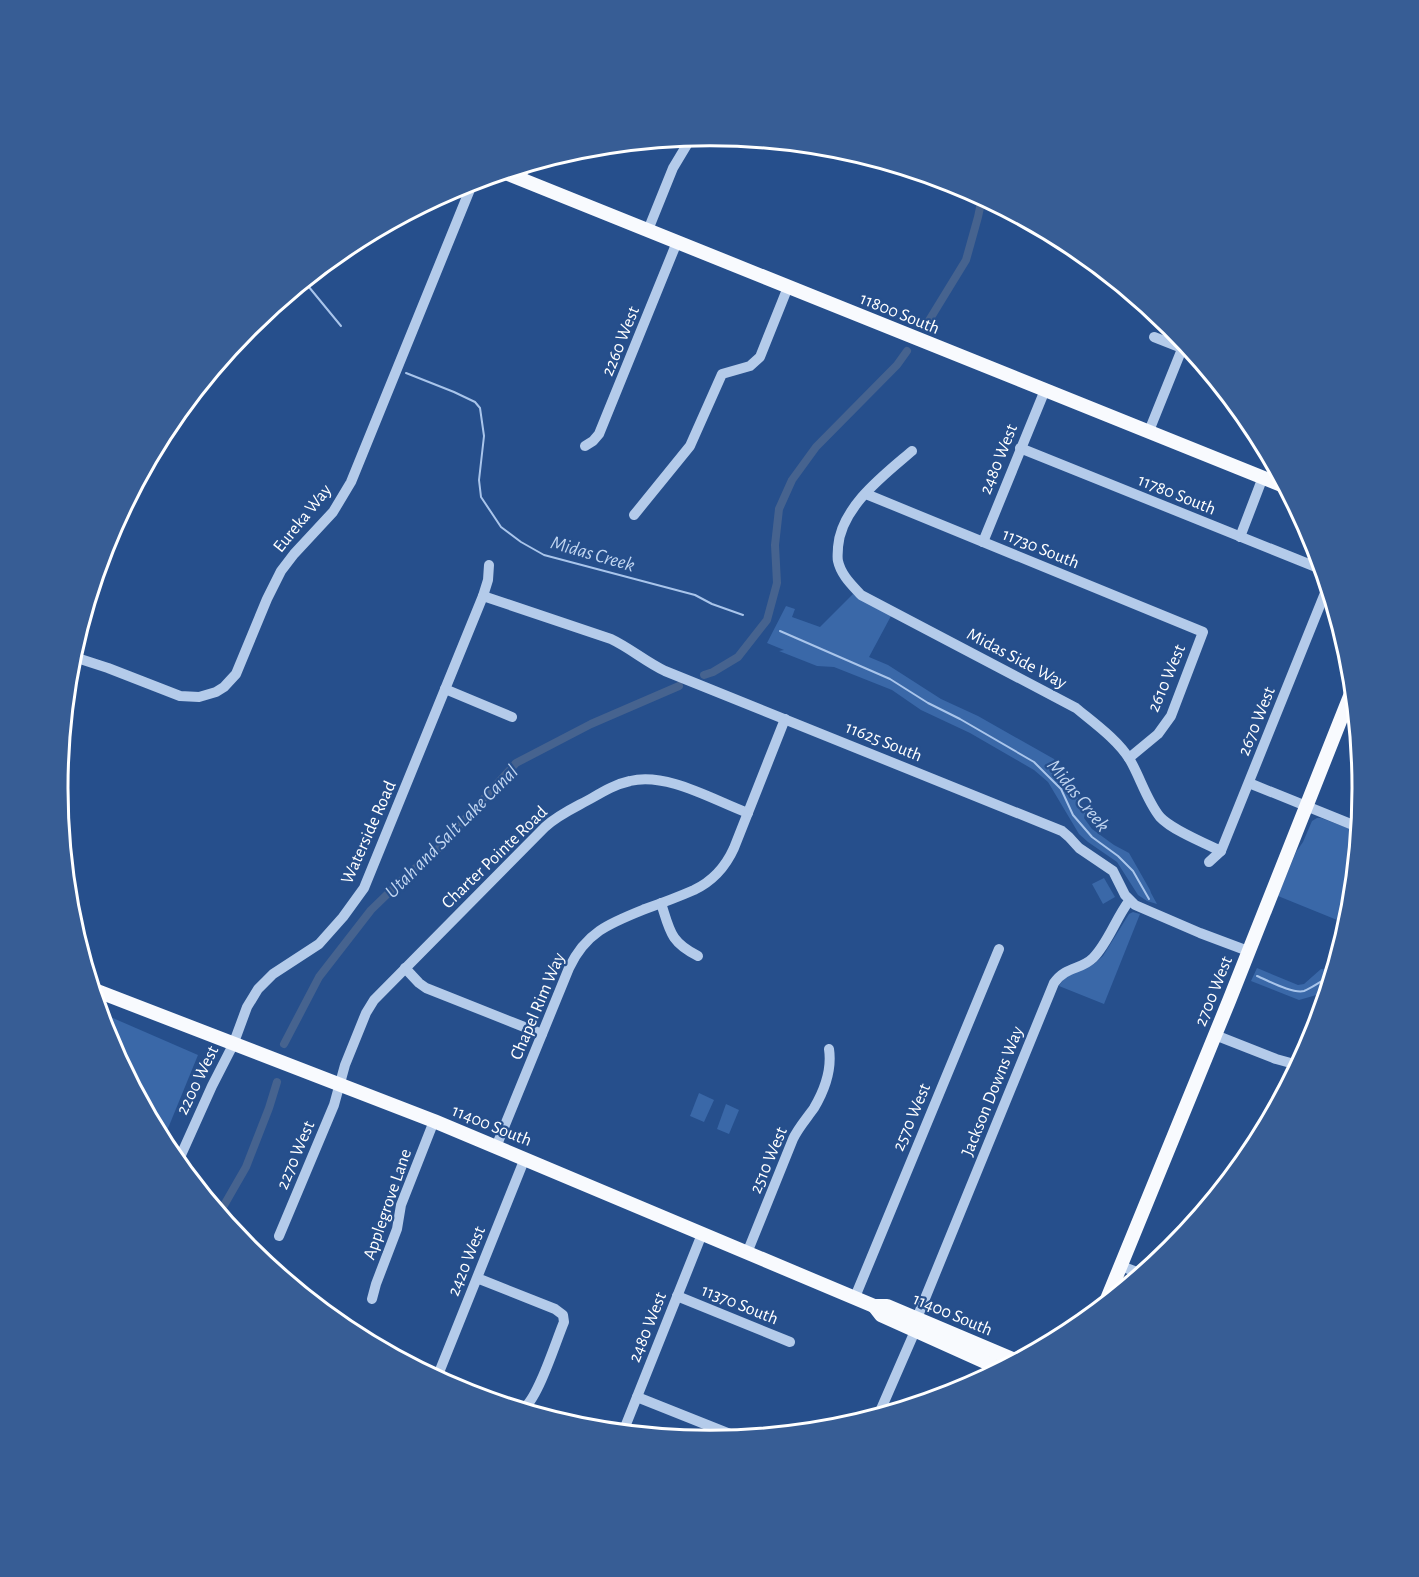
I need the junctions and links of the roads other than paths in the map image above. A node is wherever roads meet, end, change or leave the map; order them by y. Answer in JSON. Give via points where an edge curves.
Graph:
{"nodes":[{"id":1,"x":686,"y":147,"type":"edge"},
{"id":2,"x":525,"y":174,"type":"edge"},
{"id":3,"x":468,"y":193,"type":"edge"},
{"id":4,"x":648,"y":230,"type":"junction"},
{"id":5,"x":677,"y":242,"type":"junction"},
{"id":6,"x":788,"y":287,"type":"junction"},
{"id":7,"x":1154,"y":337,"type":"dead end"},
{"id":8,"x":1170,"y":342,"type":"edge"},
{"id":9,"x":1180,"y":353,"type":"edge"},
{"id":10,"x":1045,"y":390,"type":"junction"},
{"id":11,"x":1149,"y":431,"type":"junction"},
{"id":12,"x":585,"y":446,"type":"dead end"},
{"id":13,"x":1020,"y":448,"type":"junction"},
{"id":14,"x":912,"y":451,"type":"dead end"},
{"id":15,"x":1263,"y":477,"type":"junction"},
{"id":16,"x":1272,"y":481,"type":"edge"},
{"id":17,"x":866,"y":494,"type":"junction"},
{"id":18,"x":634,"y":515,"type":"dead end"},
{"id":19,"x":1239,"y":537,"type":"junction"},
{"id":20,"x":983,"y":542,"type":"junction"},
{"id":21,"x":489,"y":565,"type":"dead end"},
{"id":22,"x":1311,"y":565,"type":"edge"},
{"id":23,"x":483,"y":596,"type":"junction"},
{"id":24,"x":1323,"y":599,"type":"edge"},
{"id":25,"x":1203,"y":632,"type":"joint"},
{"id":26,"x":81,"y":659,"type":"edge"},
{"id":27,"x":445,"y":689,"type":"junction"},
{"id":28,"x":1346,"y":706,"type":"edge"},
{"id":29,"x":512,"y":717,"type":"dead end"},
{"id":30,"x":785,"y":719,"type":"junction"},
{"id":31,"x":1129,"y":758,"type":"junction"},
{"id":32,"x":1249,"y":783,"type":"junction"},
{"id":33,"x":1306,"y":806,"type":"junction"},
{"id":34,"x":748,"y":813,"type":"junction"},
{"id":35,"x":1350,"y":824,"type":"edge"},
{"id":36,"x":1221,"y":851,"type":"junction"},
{"id":37,"x":1209,"y":862,"type":"dead end"},
{"id":38,"x":1129,"y":901,"type":"junction"},
{"id":39,"x":661,"y":903,"type":"junction"},
{"id":40,"x":999,"y":949,"type":"dead end"},
{"id":41,"x":1248,"y":951,"type":"junction"},
{"id":42,"x":698,"y":956,"type":"dead end"},
{"id":43,"x":405,"y":968,"type":"junction"},
{"id":44,"x":101,"y":993,"type":"edge"},
{"id":45,"x":542,"y":1034,"type":"junction"},
{"id":46,"x":1215,"y":1035,"type":"junction"},
{"id":47,"x":233,"y":1045,"type":"junction"},
{"id":48,"x":829,"y":1049,"type":"dead end"},
{"id":49,"x":1289,"y":1063,"type":"edge"},
{"id":50,"x":340,"y":1086,"type":"junction"},
{"id":51,"x":434,"y":1121,"type":"junction"},
{"id":52,"x":496,"y":1147,"type":"junction"},
{"id":53,"x":182,"y":1153,"type":"edge"},
{"id":54,"x":525,"y":1158,"type":"junction"},
{"id":55,"x":702,"y":1234,"type":"junction"},
{"id":56,"x":279,"y":1236,"type":"dead end"},
{"id":57,"x":747,"y":1252,"type":"junction"},
{"id":58,"x":1121,"y":1266,"type":"junction"},
{"id":59,"x":1133,"y":1271,"type":"edge"},
{"id":60,"x":477,"y":1278,"type":"junction"},
{"id":61,"x":1111,"y":1289,"type":"edge"},
{"id":62,"x":677,"y":1296,"type":"junction"},
{"id":63,"x":855,"y":1297,"type":"junction"},
{"id":64,"x":372,"y":1299,"type":"dead end"},
{"id":65,"x":916,"y":1324,"type":"junction"},
{"id":66,"x":790,"y":1342,"type":"dead end"},
{"id":67,"x":1007,"y":1356,"type":"edge"},
{"id":68,"x":992,"y":1364,"type":"edge"},
{"id":69,"x":440,"y":1371,"type":"edge"},
{"id":70,"x":637,"y":1397,"type":"junction"},
{"id":71,"x":528,"y":1404,"type":"edge"},
{"id":72,"x":882,"y":1407,"type":"edge"},
{"id":73,"x":626,"y":1425,"type":"edge"},
{"id":74,"x":719,"y":1430,"type":"edge"}],
"edges":[{"from":1,"to":4,"type":"street"},
{"from":2,"to":4,"type":"main road","name":"11800 South"},
{"from":3,"to":26,"type":"street","name":"Eureka Way","via":[[351,482],[333,512],[281,571],[230,681],[216,692],[189,698]]},
{"from":4,"to":5,"type":"main road","name":"11800 South"},
{"from":5,"to":6,"type":"main road","name":"11800 South"},
{"from":5,"to":12,"type":"street","name":"2260 West","via":[[599,434]]},
{"from":6,"to":10,"type":"main road","name":"11800 South"},
{"from":6,"to":18,"type":"street","via":[[760,357],[750,366],[722,374],[690,446]]},
{"from":7,"to":8,"type":"street"},
{"from":9,"to":11,"type":"street"},
{"from":10,"to":11,"type":"main road","name":"11800 South"},
{"from":10,"to":13,"type":"street","name":"2480 West"},
{"from":11,"to":15,"type":"main road","name":"11800 South"},
{"from":13,"to":19,"type":"street","name":"11780 South"},
{"from":13,"to":20,"type":"street","name":"2480 West"},
{"from":14,"to":17,"type":"street","name":"Midas Side Way"},
{"from":15,"to":16,"type":"main road","name":"11800 South"},
{"from":15,"to":19,"type":"street"},
{"from":17,"to":20,"type":"street","name":"11730 South"},
{"from":17,"to":31,"type":"street","name":"Midas Side Way","via":[[846,518],[838,560],[844,577],[861,595],[1076,708]]},
{"from":19,"to":22,"type":"street","name":"11780 South"},
{"from":20,"to":25,"type":"street","name":"11730 South"},
{"from":21,"to":23,"type":"street","name":"Waterside Road"},
{"from":23,"to":27,"type":"street","name":"Waterside Road"},
{"from":23,"to":30,"type":"street","name":"11625 South","via":[[611,639],[657,667]]},
{"from":24,"to":32,"type":"street","name":"2670 West"},
{"from":25,"to":31,"type":"street","name":"2610 West","via":[[1171,716],[1158,734]]},
{"from":27,"to":29,"type":"street"},
{"from":27,"to":47,"type":"street","name":"Waterside Road","via":[[364,888],[319,944],[273,974],[258,989]]},
{"from":28,"to":33,"type":"main road","name":"2700 West"},
{"from":30,"to":34,"type":"street","name":"Chapel Rim Way"},
{"from":30,"to":38,"type":"street","name":"11625 South","via":[[1062,831],[1113,871]]},
{"from":31,"to":36,"type":"street","name":"Midas Side Way","via":[[1161,818]]},
{"from":32,"to":33,"type":"street"},
{"from":32,"to":36,"type":"street","name":"2670 West"},
{"from":33,"to":35,"type":"street"},
{"from":33,"to":41,"type":"main road","name":"2700 West"},
{"from":34,"to":39,"type":"street","name":"Chapel Rim Way","via":[[731,855],[718,873],[701,887]]},
{"from":34,"to":43,"type":"street","name":"Charter Pointe Road","via":[[666,781],[639,779],[611,788],[552,820]]},
{"from":36,"to":37,"type":"street","name":"2670 West"},
{"from":38,"to":41,"type":"street"},
{"from":38,"to":65,"type":"street","name":"Jackson Downs Way","via":[[1093,958],[1063,973],[1054,983]]},
{"from":39,"to":42,"type":"street","via":[[671,934],[683,948]]},
{"from":39,"to":45,"type":"street","name":"Chapel Rim Way","via":[[615,921],[586,941],[569,968]]},
{"from":40,"to":63,"type":"street","name":"2570 West"},
{"from":41,"to":46,"type":"main road","name":"2700 West"},
{"from":43,"to":45,"type":"street","via":[[426,988]]},
{"from":43,"to":50,"type":"street","name":"Charter Pointe Road","via":[[370,1006]]},
{"from":44,"to":47,"type":"main road","name":"11400 South"},
{"from":45,"to":52,"type":"street","name":"Chapel Rim Way"},
{"from":46,"to":49,"type":"street"},
{"from":46,"to":58,"type":"main road","name":"2700 West"},
{"from":47,"to":50,"type":"main road","name":"11400 South"},
{"from":47,"to":53,"type":"street","name":"2200 West"},
{"from":48,"to":57,"type":"street","name":"2510 West","via":[[829,1070],[820,1094],[793,1139]]},
{"from":50,"to":51,"type":"main road","name":"11400 South"},
{"from":50,"to":56,"type":"street","name":"2270 West"},
{"from":51,"to":52,"type":"main road","name":"11400 South"},
{"from":51,"to":64,"type":"street","name":"Applegrove Lane","via":[[401,1205],[398,1229]]},
{"from":52,"to":54,"type":"main road","name":"11400 South"},
{"from":54,"to":55,"type":"main road","name":"11400 South"},
{"from":54,"to":60,"type":"street","name":"2420 West"},
{"from":55,"to":57,"type":"main road","name":"11400 South"},
{"from":55,"to":62,"type":"street","name":"2480 West"},
{"from":57,"to":63,"type":"main road","name":"11400 South"},
{"from":58,"to":59,"type":"street"},
{"from":58,"to":61,"type":"main road","name":"2700 West"},
{"from":60,"to":69,"type":"street","name":"2420 West"},
{"from":60,"to":71,"type":"street","name":"2420 West","via":[[563,1315],[564,1322]]},
{"from":62,"to":66,"type":"street","name":"11370 South"},
{"from":62,"to":70,"type":"street","name":"2480 West"},
{"from":63,"to":65,"type":"main road","name":"11400 South","via":[[874,1306],[887,1305]]},
{"from":65,"to":67,"type":"main road","name":"11400 South"},
{"from":65,"to":68,"type":"main road","name":"11400 South"},
{"from":65,"to":72,"type":"street","name":"Jackson Downs Way"},
{"from":70,"to":73,"type":"street","name":"2480 West"},
{"from":70,"to":74,"type":"street"}]}
